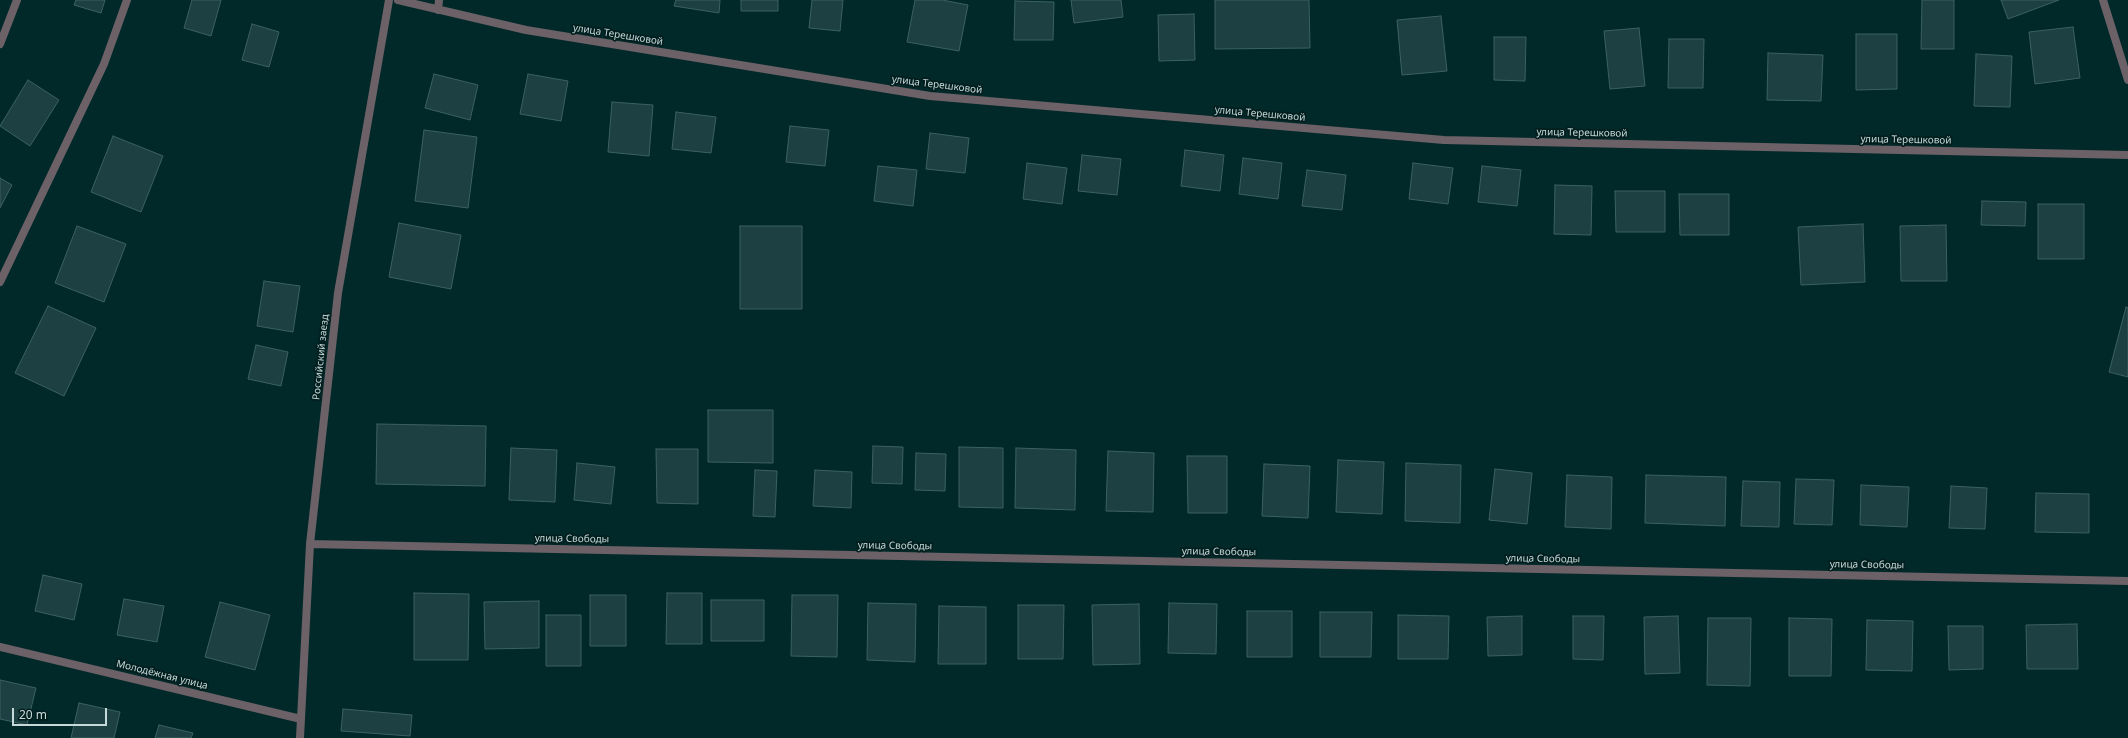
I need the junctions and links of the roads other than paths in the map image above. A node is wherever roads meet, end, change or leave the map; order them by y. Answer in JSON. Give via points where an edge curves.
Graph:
{"nodes":[{"id":1,"x":17,"y":0,"type":"edge"},
{"id":2,"x":127,"y":0,"type":"edge"},
{"id":3,"x":389,"y":0,"type":"edge"},
{"id":4,"x":398,"y":0,"type":"edge"},
{"id":5,"x":440,"y":0,"type":"edge"},
{"id":6,"x":2103,"y":0,"type":"edge"},
{"id":7,"x":438,"y":10,"type":"junction"},
{"id":8,"x":0,"y":44,"type":"edge"},
{"id":9,"x":2128,"y":80,"type":"edge"},
{"id":10,"x":2128,"y":155,"type":"edge"},
{"id":11,"x":0,"y":282,"type":"edge"},
{"id":12,"x":310,"y":544,"type":"junction"},
{"id":13,"x":2128,"y":581,"type":"edge"},
{"id":14,"x":0,"y":647,"type":"edge"},
{"id":15,"x":301,"y":719,"type":"junction"},
{"id":16,"x":300,"y":738,"type":"edge"}],
"edges":[{"from":1,"to":8,"type":"street"},
{"from":2,"to":11,"type":"street","via":[[104,64]]},
{"from":3,"to":12,"type":"street","name":"Российский заезд","via":[[338,293]]},
{"from":4,"to":7,"type":"street","name":"улица Терешковой"},
{"from":5,"to":7,"type":"street"},
{"from":6,"to":9,"type":"street"},
{"from":7,"to":10,"type":"street","name":"улица Терешковой","via":[[526,30],[953,98],[1444,140]]},
{"from":12,"to":13,"type":"street","name":"улица Свободы"},
{"from":12,"to":15,"type":"street","name":"Российский заезд"},
{"from":14,"to":15,"type":"street","name":"Молодёжная улица"},
{"from":15,"to":16,"type":"street"}]}
